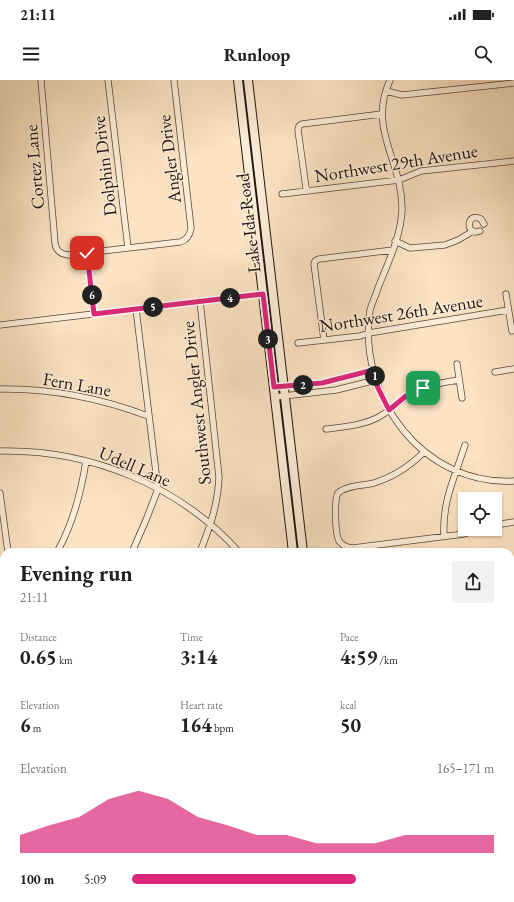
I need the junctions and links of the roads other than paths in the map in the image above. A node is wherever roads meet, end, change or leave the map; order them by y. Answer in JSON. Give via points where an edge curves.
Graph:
{"nodes":[{"id":1,"x":41,"y":80,"type":"edge"},
{"id":2,"x":108,"y":80,"type":"edge"},
{"id":3,"x":174,"y":80,"type":"edge"},
{"id":4,"x":238,"y":80,"type":"edge"},
{"id":5,"x":248,"y":80,"type":"edge"},
{"id":6,"x":390,"y":80,"type":"edge"},
{"id":7,"x":514,"y":83,"type":"edge"},
{"id":8,"x":386,"y":91,"type":"junction"},
{"id":9,"x":382,"y":114,"type":"junction"},
{"id":10,"x":514,"y":161,"type":"edge"},
{"id":11,"x":399,"y":180,"type":"junction"},
{"id":12,"x":309,"y":191,"type":"junction"},
{"id":13,"x":282,"y":194,"type":"dead end"},
{"id":14,"x":484,"y":224,"type":"dead end"},
{"id":15,"x":473,"y":231,"type":"junction"},
{"id":16,"x":480,"y":231,"type":"dead end"},
{"id":17,"x":396,"y":241,"type":"junction"},
{"id":18,"x":128,"y":248,"type":"junction"},
{"id":19,"x":393,"y":250,"type":"junction"},
{"id":20,"x":87,"y":253,"type":"junction"},
{"id":21,"x":263,"y":294,"type":"junction"},
{"id":22,"x":506,"y":294,"type":"dead end"},
{"id":23,"x":200,"y":302,"type":"junction"},
{"id":24,"x":136,"y":309,"type":"junction"},
{"id":25,"x":508,"y":310,"type":"junction"},
{"id":26,"x":94,"y":314,"type":"junction"},
{"id":27,"x":0,"y":325,"type":"edge"},
{"id":28,"x":512,"y":330,"type":"dead end"},
{"id":29,"x":368,"y":333,"type":"junction"},
{"id":30,"x":324,"y":340,"type":"junction"},
{"id":31,"x":298,"y":343,"type":"dead end"},
{"id":32,"x":457,"y":364,"type":"dead end"},
{"id":33,"x":514,"y":369,"type":"edge"},
{"id":34,"x":373,"y":370,"type":"junction"},
{"id":35,"x":495,"y":372,"type":"dead end"},
{"id":36,"x":376,"y":380,"type":"junction"},
{"id":37,"x":459,"y":380,"type":"junction"},
{"id":38,"x":283,"y":386,"type":"junction"},
{"id":39,"x":274,"y":387,"type":"junction"},
{"id":40,"x":0,"y":389,"type":"edge"},
{"id":41,"x":284,"y":396,"type":"junction"},
{"id":42,"x":275,"y":397,"type":"junction"},
{"id":43,"x":462,"y":398,"type":"dead end"},
{"id":44,"x":389,"y":410,"type":"junction"},
{"id":45,"x":148,"y":416,"type":"junction"},
{"id":46,"x":326,"y":428,"type":"dead end"},
{"id":47,"x":466,"y":445,"type":"dead end"},
{"id":48,"x":0,"y":451,"type":"edge"},
{"id":49,"x":424,"y":452,"type":"junction"},
{"id":50,"x":86,"y":461,"type":"junction"},
{"id":51,"x":456,"y":472,"type":"junction"},
{"id":52,"x":514,"y":481,"type":"edge"},
{"id":53,"x":158,"y":489,"type":"junction"},
{"id":54,"x":0,"y":493,"type":"edge"},
{"id":55,"x":514,"y":522,"type":"edge"},
{"id":56,"x":502,"y":524,"type":"edge"},
{"id":57,"x":210,"y":525,"type":"junction"},
{"id":58,"x":458,"y":535,"type":"edge"},
{"id":59,"x":444,"y":536,"type":"junction"},
{"id":60,"x":7,"y":548,"type":"edge"},
{"id":61,"x":59,"y":548,"type":"edge"},
{"id":62,"x":134,"y":548,"type":"edge"},
{"id":63,"x":201,"y":548,"type":"edge"},
{"id":64,"x":235,"y":548,"type":"edge"},
{"id":65,"x":293,"y":548,"type":"edge"},
{"id":66,"x":303,"y":548,"type":"edge"}],
"edges":[{"from":1,"to":20,"type":"street","name":"Cortez Lane","via":[[55,243],[64,255]]},
{"from":2,"to":18,"type":"street","name":"Dolphin Drive"},
{"from":3,"to":18,"type":"street","name":"Angler Drive","via":[[191,228],[189,236],[180,242]]},
{"from":4,"to":21,"type":"street","name":"Lake Ida Road"},
{"from":5,"to":38,"type":"street","name":"Lake Ida Road"},
{"from":6,"to":8,"type":"street"},
{"from":7,"to":8,"type":"street","via":[[402,95]]},
{"from":8,"to":9,"type":"street"},
{"from":9,"to":11,"type":"street","via":[[385,140]]},
{"from":9,"to":12,"type":"street","via":[[299,126],[306,188]]},
{"from":10,"to":11,"type":"street","name":"Northwest 29th Avenue","via":[[421,171]]},
{"from":11,"to":12,"type":"street","name":"Northwest 29th Avenue"},
{"from":11,"to":17,"type":"street","via":[[402,211]]},
{"from":12,"to":13,"type":"street","name":"Northwest 29th Avenue"},
{"from":14,"to":15,"type":"street","via":[[479,218],[473,218],[469,224]]},
{"from":15,"to":16,"type":"street"},
{"from":15,"to":17,"type":"street","via":[[445,245],[410,248]]},
{"from":17,"to":19,"type":"street"},
{"from":18,"to":20,"type":"street"},
{"from":19,"to":29,"type":"street","via":[[371,308]]},
{"from":19,"to":30,"type":"street","via":[[315,261]]},
{"from":20,"to":26,"type":"street"},
{"from":21,"to":23,"type":"street"},
{"from":21,"to":39,"type":"street","name":"Lake Ida Road"},
{"from":22,"to":25,"type":"street","name":"Northwest 26th Avenue"},
{"from":23,"to":24,"type":"street"},
{"from":23,"to":57,"type":"street","name":"Southwest Angler Drive","via":[[219,477],[216,506]]},
{"from":24,"to":26,"type":"street"},
{"from":24,"to":45,"type":"street"},
{"from":25,"to":28,"type":"street","name":"Northwest 26th Avenue"},
{"from":25,"to":29,"type":"street","name":"Northwest 26th Avenue"},
{"from":26,"to":27,"type":"street"},
{"from":29,"to":30,"type":"street","name":"Northwest 26th Avenue"},
{"from":29,"to":34,"type":"street"},
{"from":30,"to":31,"type":"street","name":"Northwest 26th Avenue"},
{"from":32,"to":37,"type":"street"},
{"from":33,"to":35,"type":"street"},
{"from":34,"to":36,"type":"street"},
{"from":34,"to":38,"type":"street","via":[[322,383]]},
{"from":36,"to":41,"type":"street","via":[[336,390]]},
{"from":36,"to":44,"type":"street"},
{"from":37,"to":43,"type":"street"},
{"from":37,"to":44,"type":"street","via":[[434,384],[416,391]]},
{"from":38,"to":39,"type":"street"},
{"from":38,"to":41,"type":"street","name":"Lake Ida Road"},
{"from":39,"to":42,"type":"street","name":"Lake Ida Road"},
{"from":40,"to":45,"type":"street","name":"Fern Lane","via":[[66,394],[108,402]]},
{"from":41,"to":42,"type":"street"},
{"from":41,"to":66,"type":"street","name":"Lake Ida Road"},
{"from":42,"to":65,"type":"street","name":"Lake Ida Road"},
{"from":44,"to":46,"type":"street","via":[[367,421]]},
{"from":44,"to":49,"type":"street"},
{"from":45,"to":53,"type":"street"},
{"from":47,"to":51,"type":"street"},
{"from":48,"to":50,"type":"street","name":"Udell Lane","via":[[39,453]]},
{"from":49,"to":51,"type":"street"},
{"from":49,"to":59,"type":"street","via":[[411,464],[388,478],[341,490],[335,502],[337,535],[343,545],[353,548]]},
{"from":50,"to":53,"type":"street","name":"Udell Lane","via":[[123,473]]},
{"from":50,"to":61,"type":"street","via":[[78,500]]},
{"from":51,"to":52,"type":"street","via":[[477,478]]},
{"from":51,"to":59,"type":"street","via":[[445,505]]},
{"from":53,"to":57,"type":"street","name":"Udell Lane","via":[[188,507]]},
{"from":53,"to":62,"type":"street"},
{"from":54,"to":60,"type":"street"},
{"from":55,"to":56,"type":"street"},
{"from":57,"to":63,"type":"street","name":"Southwest Angler Drive"},
{"from":57,"to":64,"type":"street","name":"Udell Lane"},
{"from":58,"to":59,"type":"street"}]}
